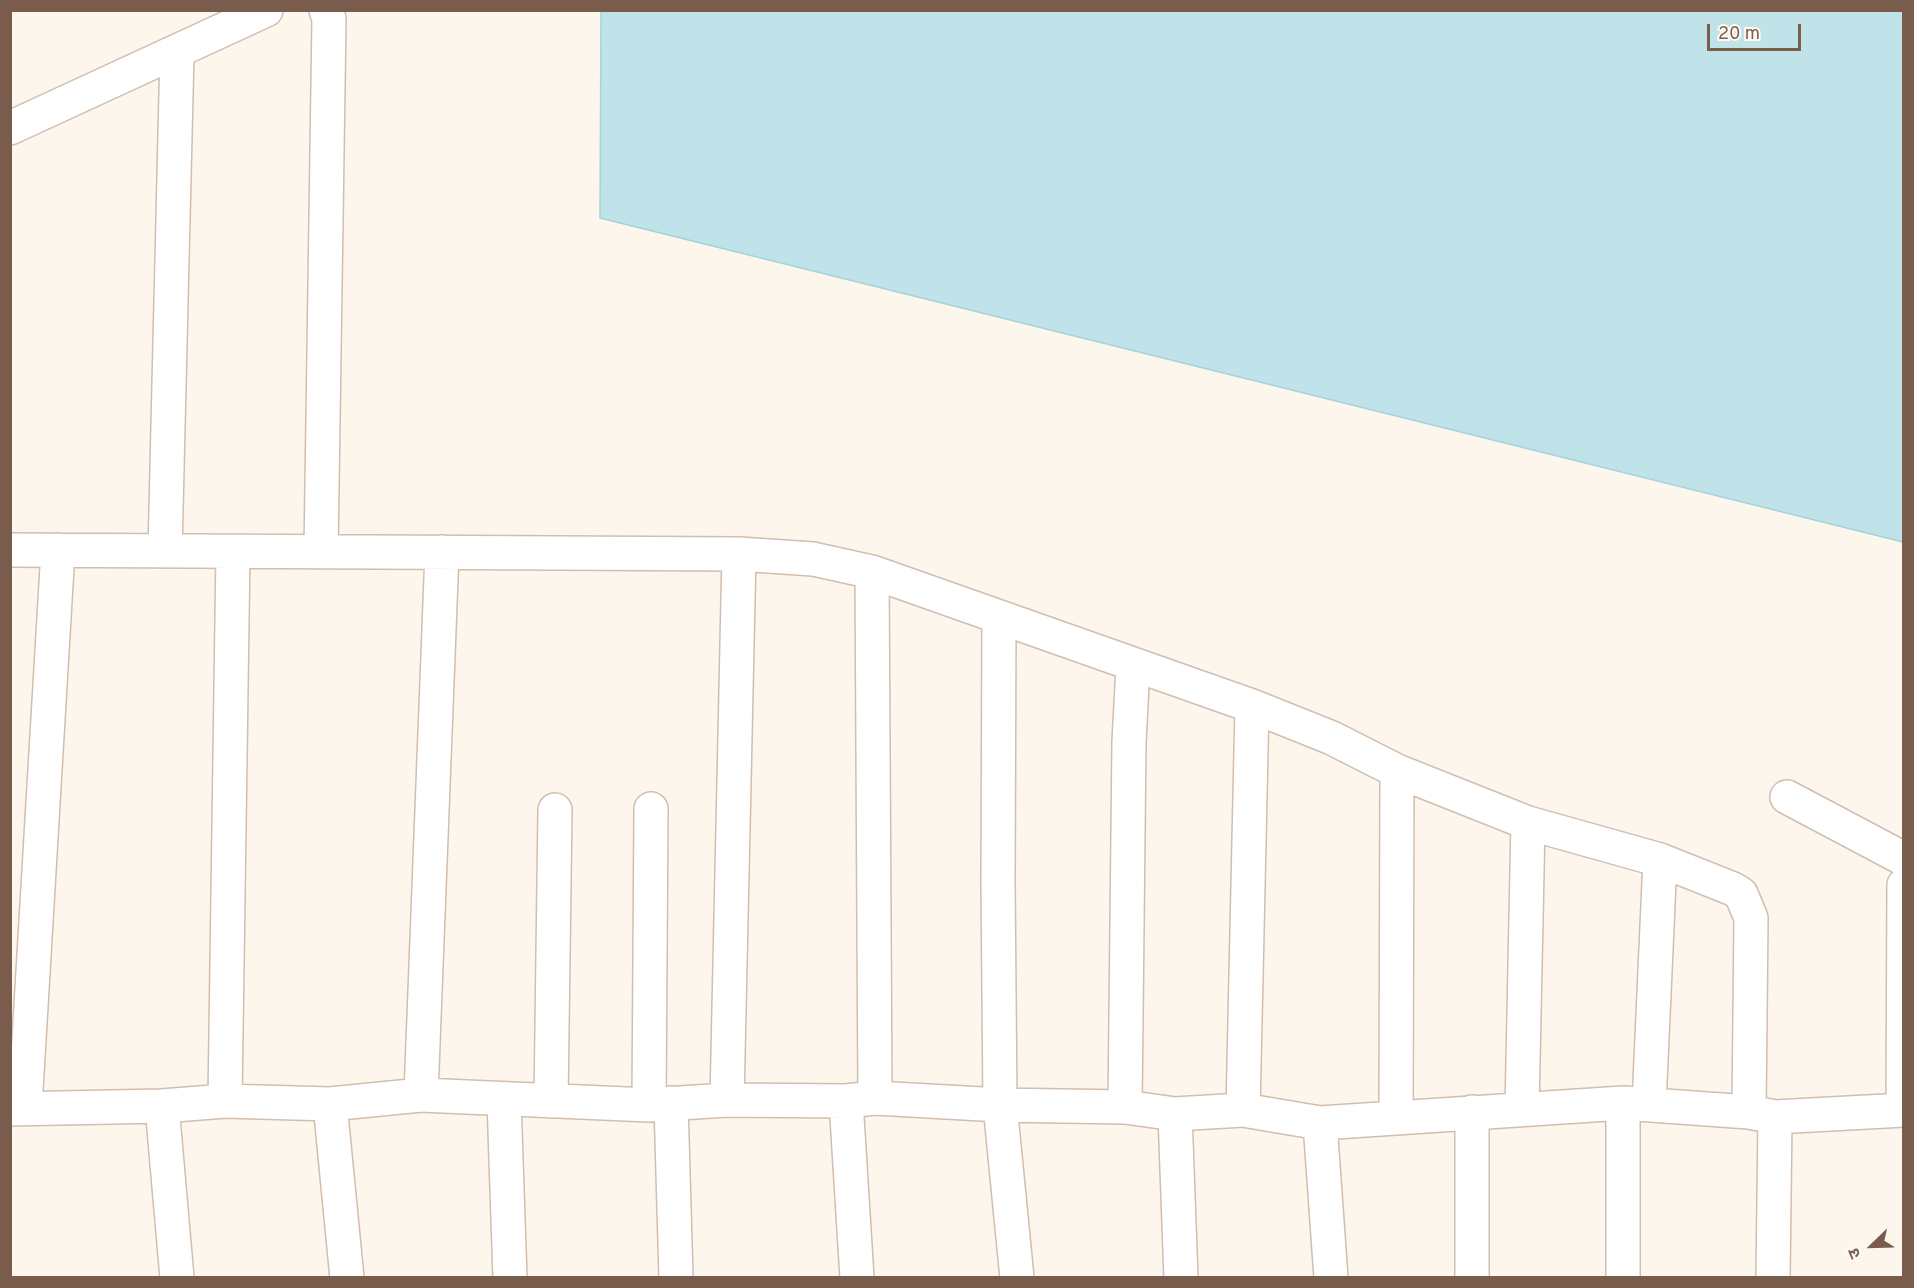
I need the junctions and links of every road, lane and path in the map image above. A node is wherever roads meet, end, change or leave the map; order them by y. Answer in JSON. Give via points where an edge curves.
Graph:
{"nodes":[{"id":1,"x":266,"y":10,"type":"edge"},
{"id":2,"x":326,"y":10,"type":"edge"},
{"id":3,"x":177,"y":52,"type":"junction"},
{"id":4,"x":10,"y":129,"type":"edge"},
{"id":5,"x":10,"y":550,"type":"edge"},
{"id":6,"x":58,"y":550,"type":"junction"},
{"id":7,"x":165,"y":551,"type":"junction"},
{"id":8,"x":233,"y":551,"type":"junction"},
{"id":9,"x":321,"y":552,"type":"junction"},
{"id":10,"x":442,"y":552,"type":"junction"},
{"id":11,"x":739,"y":554,"type":"junction"},
{"id":12,"x":872,"y":572,"type":"junction"},
{"id":13,"x":999,"y":617,"type":"junction"},
{"id":14,"x":1134,"y":666,"type":"junction"},
{"id":15,"x":1252,"y":706,"type":"junction"},
{"id":16,"x":1397,"y":771,"type":"junction"},
{"id":17,"x":1787,"y":797,"type":"dead end"},
{"id":18,"x":651,"y":809,"type":"dead end"},
{"id":19,"x":555,"y":810,"type":"dead end"},
{"id":20,"x":1528,"y":823,"type":"junction"},
{"id":21,"x":1660,"y":860,"type":"junction"},
{"id":22,"x":1904,"y":860,"type":"edge"},
{"id":23,"x":1904,"y":885,"type":"edge"},
{"id":24,"x":421,"y":1095,"type":"junction"},
{"id":25,"x":504,"y":1100,"type":"junction"},
{"id":26,"x":727,"y":1100,"type":"junction"},
{"id":27,"x":861,"y":1100,"type":"junction"},
{"id":28,"x":225,"y":1101,"type":"junction"},
{"id":29,"x":551,"y":1101,"type":"junction"},
{"id":30,"x":1636,"y":1103,"type":"junction"},
{"id":31,"x":330,"y":1104,"type":"junction"},
{"id":32,"x":660,"y":1104,"type":"junction"},
{"id":33,"x":162,"y":1106,"type":"junction"},
{"id":34,"x":1000,"y":1106,"type":"junction"},
{"id":35,"x":1125,"y":1107,"type":"junction"},
{"id":36,"x":18,"y":1108,"type":"edge"},
{"id":37,"x":1522,"y":1109,"type":"junction"},
{"id":38,"x":1243,"y":1110,"type":"junction"},
{"id":39,"x":1903,"y":1110,"type":"edge"},
{"id":40,"x":1473,"y":1112,"type":"junction"},
{"id":41,"x":1175,"y":1114,"type":"junction"},
{"id":42,"x":1762,"y":1114,"type":"junction"},
{"id":43,"x":1396,"y":1117,"type":"junction"},
{"id":44,"x":1320,"y":1123,"type":"junction"},
{"id":45,"x":177,"y":1278,"type":"edge"},
{"id":46,"x":347,"y":1278,"type":"edge"},
{"id":47,"x":510,"y":1278,"type":"edge"},
{"id":48,"x":676,"y":1278,"type":"edge"},
{"id":49,"x":857,"y":1278,"type":"edge"},
{"id":50,"x":1017,"y":1278,"type":"edge"},
{"id":51,"x":1181,"y":1278,"type":"edge"},
{"id":52,"x":1331,"y":1278,"type":"edge"},
{"id":53,"x":1472,"y":1278,"type":"edge"},
{"id":54,"x":1623,"y":1278,"type":"edge"},
{"id":55,"x":1773,"y":1278,"type":"edge"}],
"edges":[{"from":1,"to":3,"type":"street"},
{"from":2,"to":9,"type":"street","via":[[329,19]]},
{"from":3,"to":4,"type":"street"},
{"from":3,"to":7,"type":"street"},
{"from":5,"to":6,"type":"street"},
{"from":6,"to":7,"type":"street"},
{"from":6,"to":36,"type":"street"},
{"from":7,"to":8,"type":"street"},
{"from":8,"to":9,"type":"street"},
{"from":8,"to":28,"type":"street"},
{"from":9,"to":10,"type":"street"},
{"from":10,"to":11,"type":"street"},
{"from":10,"to":24,"type":"street"},
{"from":11,"to":12,"type":"street","via":[[813,559]]},
{"from":11,"to":26,"type":"street"},
{"from":12,"to":13,"type":"street"},
{"from":12,"to":27,"type":"street"},
{"from":13,"to":14,"type":"street"},
{"from":13,"to":34,"type":"street"},
{"from":14,"to":15,"type":"street"},
{"from":14,"to":35,"type":"street","via":[[1129,742]]},
{"from":15,"to":16,"type":"street","via":[[1332,738]]},
{"from":15,"to":38,"type":"street"},
{"from":16,"to":20,"type":"street"},
{"from":16,"to":43,"type":"street"},
{"from":17,"to":22,"type":"street"},
{"from":18,"to":32,"type":"street"},
{"from":19,"to":29,"type":"street"},
{"from":20,"to":21,"type":"street"},
{"from":20,"to":37,"type":"street"},
{"from":21,"to":30,"type":"street"},
{"from":21,"to":42,"type":"street","via":[[1733,889],[1748,905]]},
{"from":23,"to":39,"type":"street"},
{"from":24,"to":25,"type":"street"},
{"from":24,"to":31,"type":"street"},
{"from":25,"to":29,"type":"street"},
{"from":25,"to":47,"type":"street"},
{"from":26,"to":27,"type":"street"},
{"from":26,"to":32,"type":"street"},
{"from":27,"to":34,"type":"street"},
{"from":27,"to":49,"type":"street"},
{"from":28,"to":31,"type":"street"},
{"from":28,"to":33,"type":"street"},
{"from":29,"to":32,"type":"street"},
{"from":30,"to":37,"type":"street"},
{"from":30,"to":42,"type":"street"},
{"from":30,"to":54,"type":"street"},
{"from":31,"to":46,"type":"street"},
{"from":32,"to":48,"type":"street"},
{"from":33,"to":36,"type":"street"},
{"from":33,"to":45,"type":"street"},
{"from":34,"to":35,"type":"street"},
{"from":34,"to":50,"type":"street"},
{"from":35,"to":41,"type":"street"},
{"from":37,"to":40,"type":"street"},
{"from":38,"to":41,"type":"street"},
{"from":38,"to":44,"type":"street"},
{"from":39,"to":42,"type":"street"},
{"from":40,"to":43,"type":"street"},
{"from":40,"to":53,"type":"street"},
{"from":41,"to":51,"type":"street"},
{"from":42,"to":55,"type":"street"},
{"from":43,"to":44,"type":"street"},
{"from":44,"to":52,"type":"street"}]}
